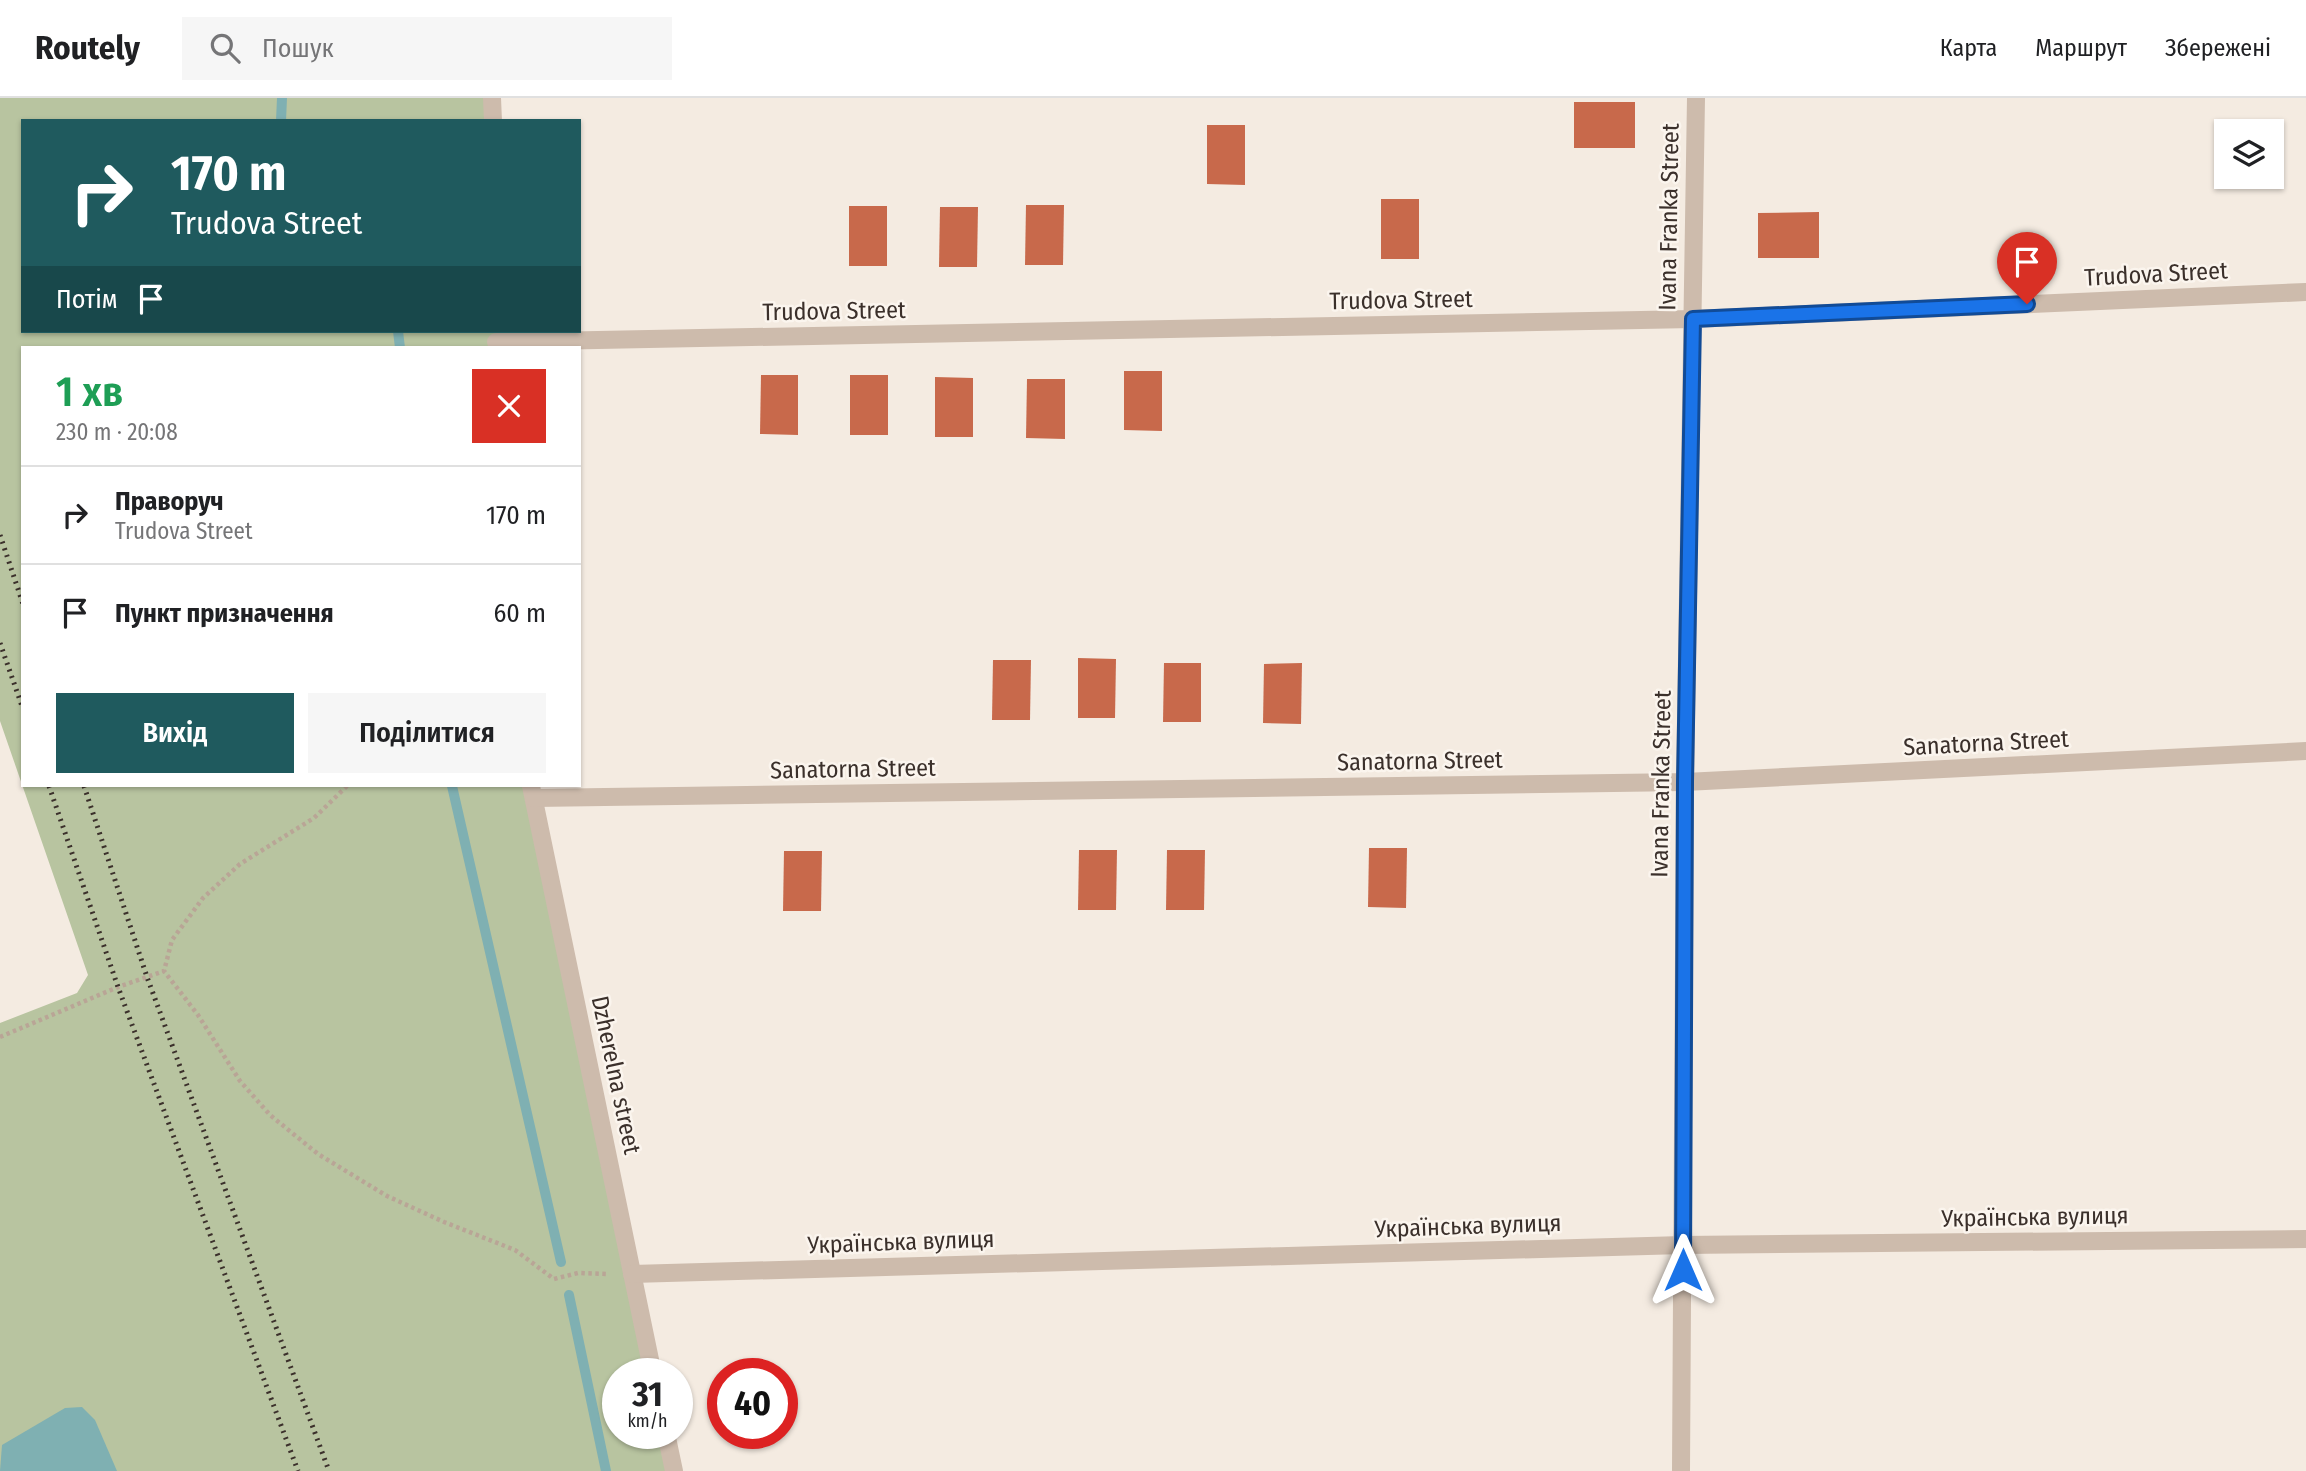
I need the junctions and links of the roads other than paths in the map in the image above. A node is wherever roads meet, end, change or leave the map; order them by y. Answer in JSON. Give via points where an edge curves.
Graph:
{"nodes":[{"id":1,"x":492,"y":98,"type":"edge"},
{"id":2,"x":1696,"y":98,"type":"edge"},
{"id":3,"x":493,"y":119,"type":"edge"},
{"id":4,"x":2306,"y":292,"type":"edge"},
{"id":5,"x":1693,"y":319,"type":"junction"},
{"id":6,"x":496,"y":340,"type":"edge"},
{"id":7,"x":2306,"y":751,"type":"edge"},
{"id":8,"x":1685,"y":782,"type":"junction"},
{"id":9,"x":533,"y":792,"type":"edge"},
{"id":10,"x":2306,"y":1239,"type":"edge"},
{"id":11,"x":1683,"y":1245,"type":"junction"},
{"id":12,"x":632,"y":1274,"type":"junction"},
{"id":13,"x":650,"y":1358,"type":"edge"},
{"id":14,"x":669,"y":1449,"type":"edge"},
{"id":15,"x":674,"y":1471,"type":"edge"},
{"id":16,"x":1681,"y":1471,"type":"edge"}],
"edges":[{"from":1,"to":3,"type":"street"},
{"from":2,"to":5,"type":"street","name":"Ivana Franka Street"},
{"from":4,"to":5,"type":"street","name":"Trudova Street"},
{"from":5,"to":6,"type":"street","name":"Trudova Street"},
{"from":5,"to":8,"type":"street","name":"Ivana Franka Street"},
{"from":7,"to":8,"type":"street","name":"Sanatorna Street"},
{"from":8,"to":9,"type":"street","name":"Sanatorna Street"},
{"from":8,"to":11,"type":"street","name":"Ivana Franka Street"},
{"from":9,"to":12,"type":"street","name":"Dzherelna street"},
{"from":10,"to":11,"type":"street","name":"Українська вулиця"},
{"from":11,"to":12,"type":"street","name":"Українська вулиця"},
{"from":11,"to":16,"type":"street","name":"Ivana Franka Street"},
{"from":12,"to":13,"type":"street","name":"Dzherelna street"},
{"from":14,"to":15,"type":"street"}]}
